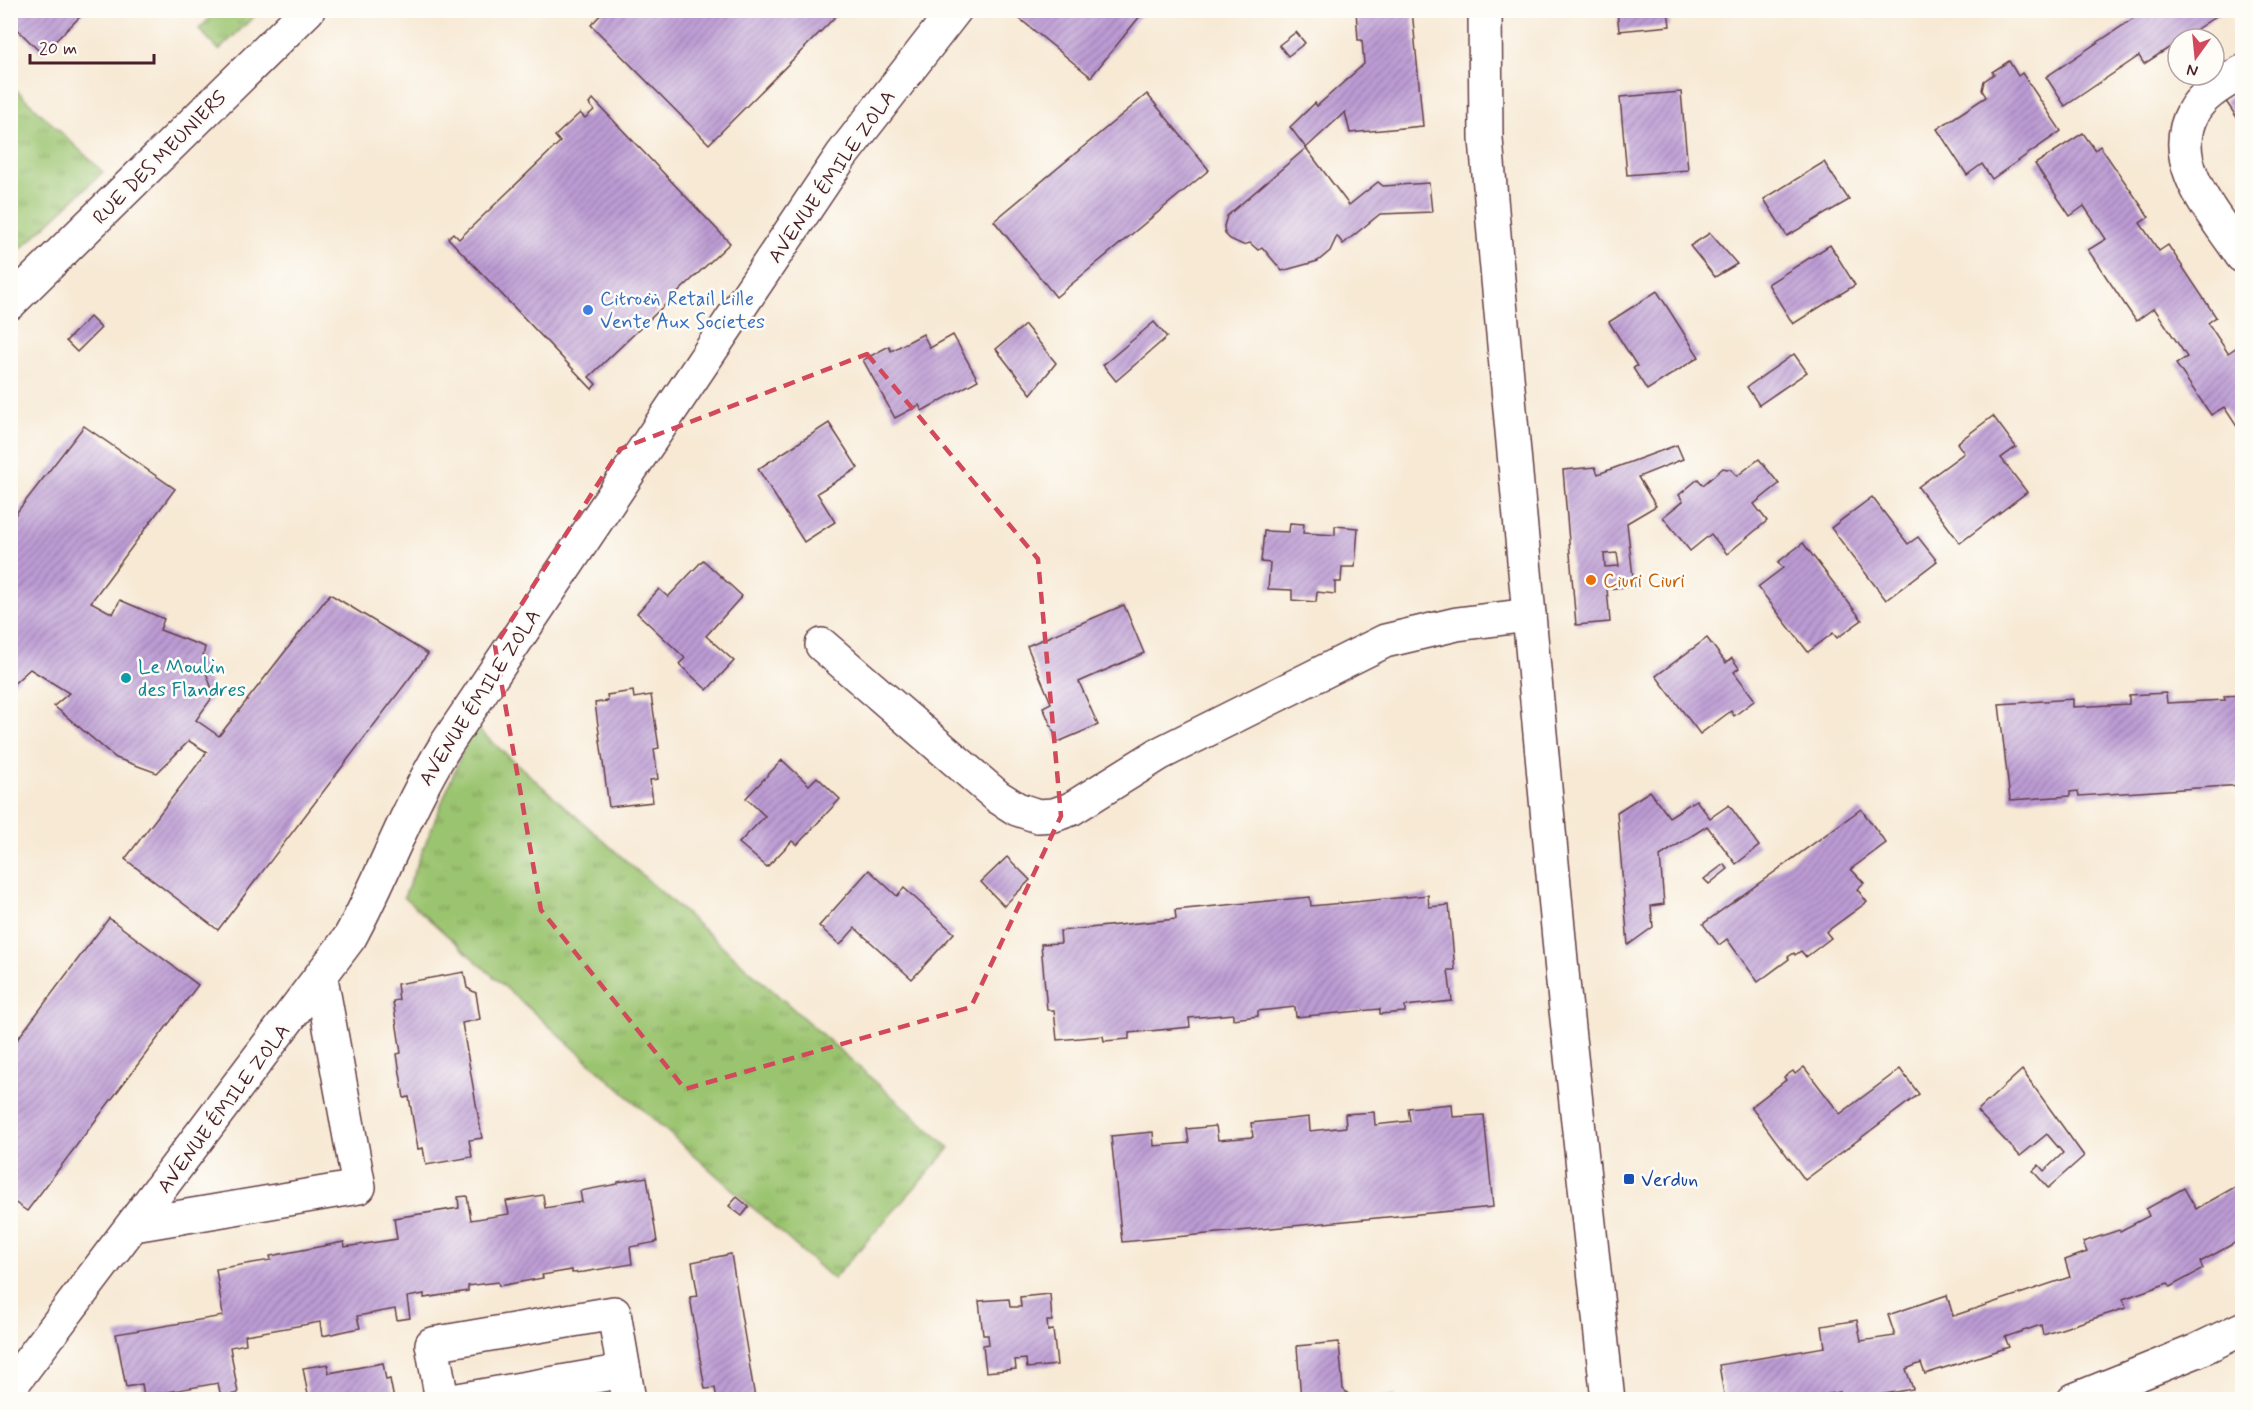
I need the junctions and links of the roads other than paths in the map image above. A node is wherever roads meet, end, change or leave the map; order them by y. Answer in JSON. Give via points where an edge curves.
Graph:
{"nodes":[{"id":1,"x":308,"y":10,"type":"edge"},
{"id":2,"x":955,"y":10,"type":"edge"},
{"id":3,"x":1464,"y":10,"type":"edge"},
{"id":4,"x":1485,"y":10,"type":"edge"},
{"id":5,"x":2242,"y":72,"type":"edge"},
{"id":6,"x":1486,"y":139,"type":"junction"},
{"id":7,"x":2242,"y":256,"type":"edge"},
{"id":8,"x":10,"y":303,"type":"edge"},
{"id":9,"x":1529,"y":615,"type":"junction"},
{"id":10,"x":822,"y":645,"type":"dead end"},
{"id":11,"x":321,"y":978,"type":"junction"},
{"id":12,"x":134,"y":1225,"type":"junction"},
{"id":13,"x":2242,"y":1329,"type":"edge"},
{"id":14,"x":626,"y":1385,"type":"edge"},
{"id":15,"x":10,"y":1387,"type":"edge"},
{"id":16,"x":2090,"y":1397,"type":"edge"},
{"id":17,"x":442,"y":1400,"type":"edge"},
{"id":18,"x":458,"y":1400,"type":"edge"},
{"id":19,"x":1608,"y":1400,"type":"edge"}],
"edges":[{"from":1,"to":8,"type":"street","name":"RUE DES MEUNIERS"},
{"from":2,"to":11,"type":"street","name":"AVENUE ÉMILE ZOLA","via":[[842,155],[447,743],[413,801],[369,903]]},
{"from":3,"to":6,"type":"street"},
{"from":4,"to":6,"type":"street"},
{"from":5,"to":7,"type":"street","via":[[2193,111],[2185,134],[2184,159],[2193,181]]},
{"from":6,"to":9,"type":"street"},
{"from":9,"to":10,"type":"street","via":[[1457,624],[1385,641],[1159,754],[1071,809],[1038,816],[998,797]]},
{"from":9,"to":19,"type":"street"},
{"from":11,"to":12,"type":"street","name":"AVENUE ÉMILE ZOLA"},
{"from":11,"to":12,"type":"street","via":[[360,1187]]},
{"from":12,"to":15,"type":"street","name":"AVENUE ÉMILE ZOLA"},
{"from":13,"to":16,"type":"street"},
{"from":14,"to":17,"type":"street","via":[[614,1312],[432,1344]]},
{"from":14,"to":18,"type":"street"}]}
